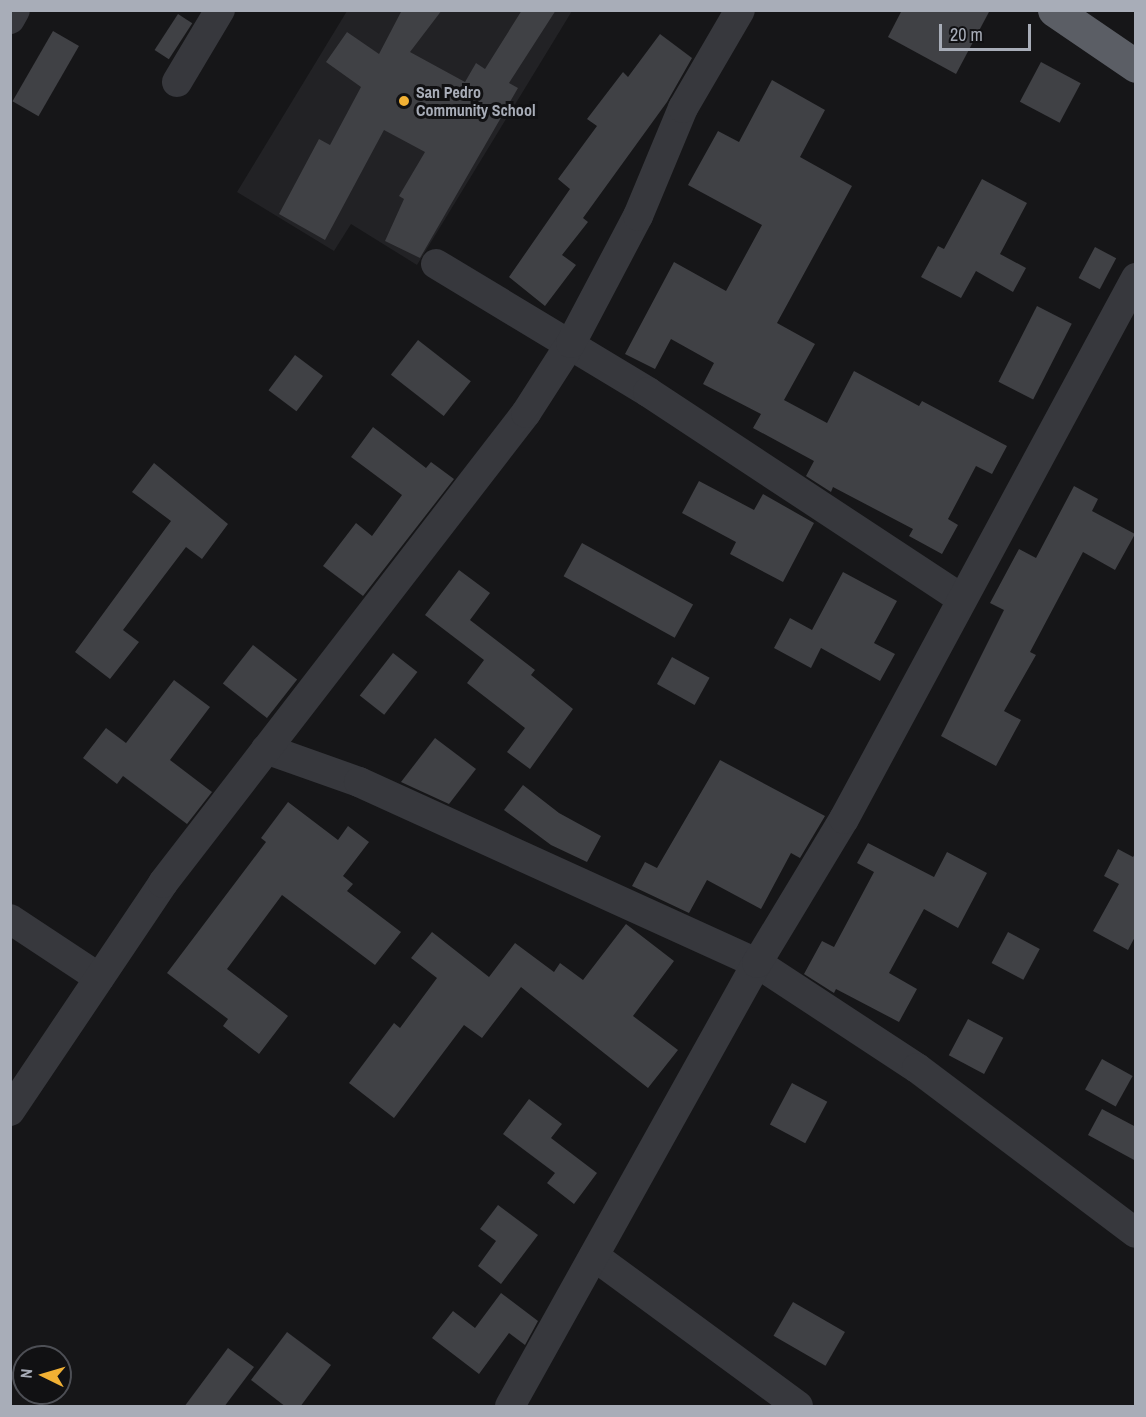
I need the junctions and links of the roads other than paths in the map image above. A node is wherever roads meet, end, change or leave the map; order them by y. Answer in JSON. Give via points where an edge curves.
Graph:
{"nodes":[{"id":1,"x":15,"y":10,"type":"edge"},
{"id":2,"x":220,"y":10,"type":"edge"},
{"id":3,"x":740,"y":10,"type":"edge"},
{"id":4,"x":1054,"y":10,"type":"edge"},
{"id":5,"x":10,"y":19,"type":"edge"},
{"id":6,"x":1136,"y":66,"type":"edge"},
{"id":7,"x":177,"y":82,"type":"dead end"},
{"id":8,"x":436,"y":264,"type":"dead end"},
{"id":9,"x":1136,"y":278,"type":"edge"},
{"id":10,"x":571,"y":344,"type":"junction"},
{"id":11,"x":960,"y":598,"type":"junction"},
{"id":12,"x":266,"y":749,"type":"junction"},
{"id":13,"x":10,"y":919,"type":"edge"},
{"id":14,"x":757,"y":963,"type":"junction"},
{"id":15,"x":99,"y":978,"type":"junction"},
{"id":16,"x":10,"y":1111,"type":"edge"},
{"id":17,"x":1136,"y":1233,"type":"edge"},
{"id":18,"x":594,"y":1256,"type":"junction"},
{"id":19,"x":510,"y":1407,"type":"edge"},
{"id":20,"x":798,"y":1407,"type":"edge"}],
"edges":[{"from":1,"to":5,"type":"street"},
{"from":2,"to":7,"type":"street"},
{"from":3,"to":10,"type":"street","via":[[683,108],[638,216]]},
{"from":4,"to":6,"type":"highway"},
{"from":8,"to":10,"type":"street"},
{"from":9,"to":11,"type":"street"},
{"from":10,"to":11,"type":"street"},
{"from":10,"to":12,"type":"street","via":[[526,413]]},
{"from":11,"to":14,"type":"street","via":[[844,819]]},
{"from":12,"to":14,"type":"street","via":[[359,782]]},
{"from":12,"to":15,"type":"street","via":[[163,884]]},
{"from":13,"to":15,"type":"street"},
{"from":14,"to":17,"type":"street","via":[[917,1068]]},
{"from":14,"to":18,"type":"street"},
{"from":15,"to":16,"type":"street"},
{"from":18,"to":19,"type":"street"},
{"from":18,"to":20,"type":"street"}]}
